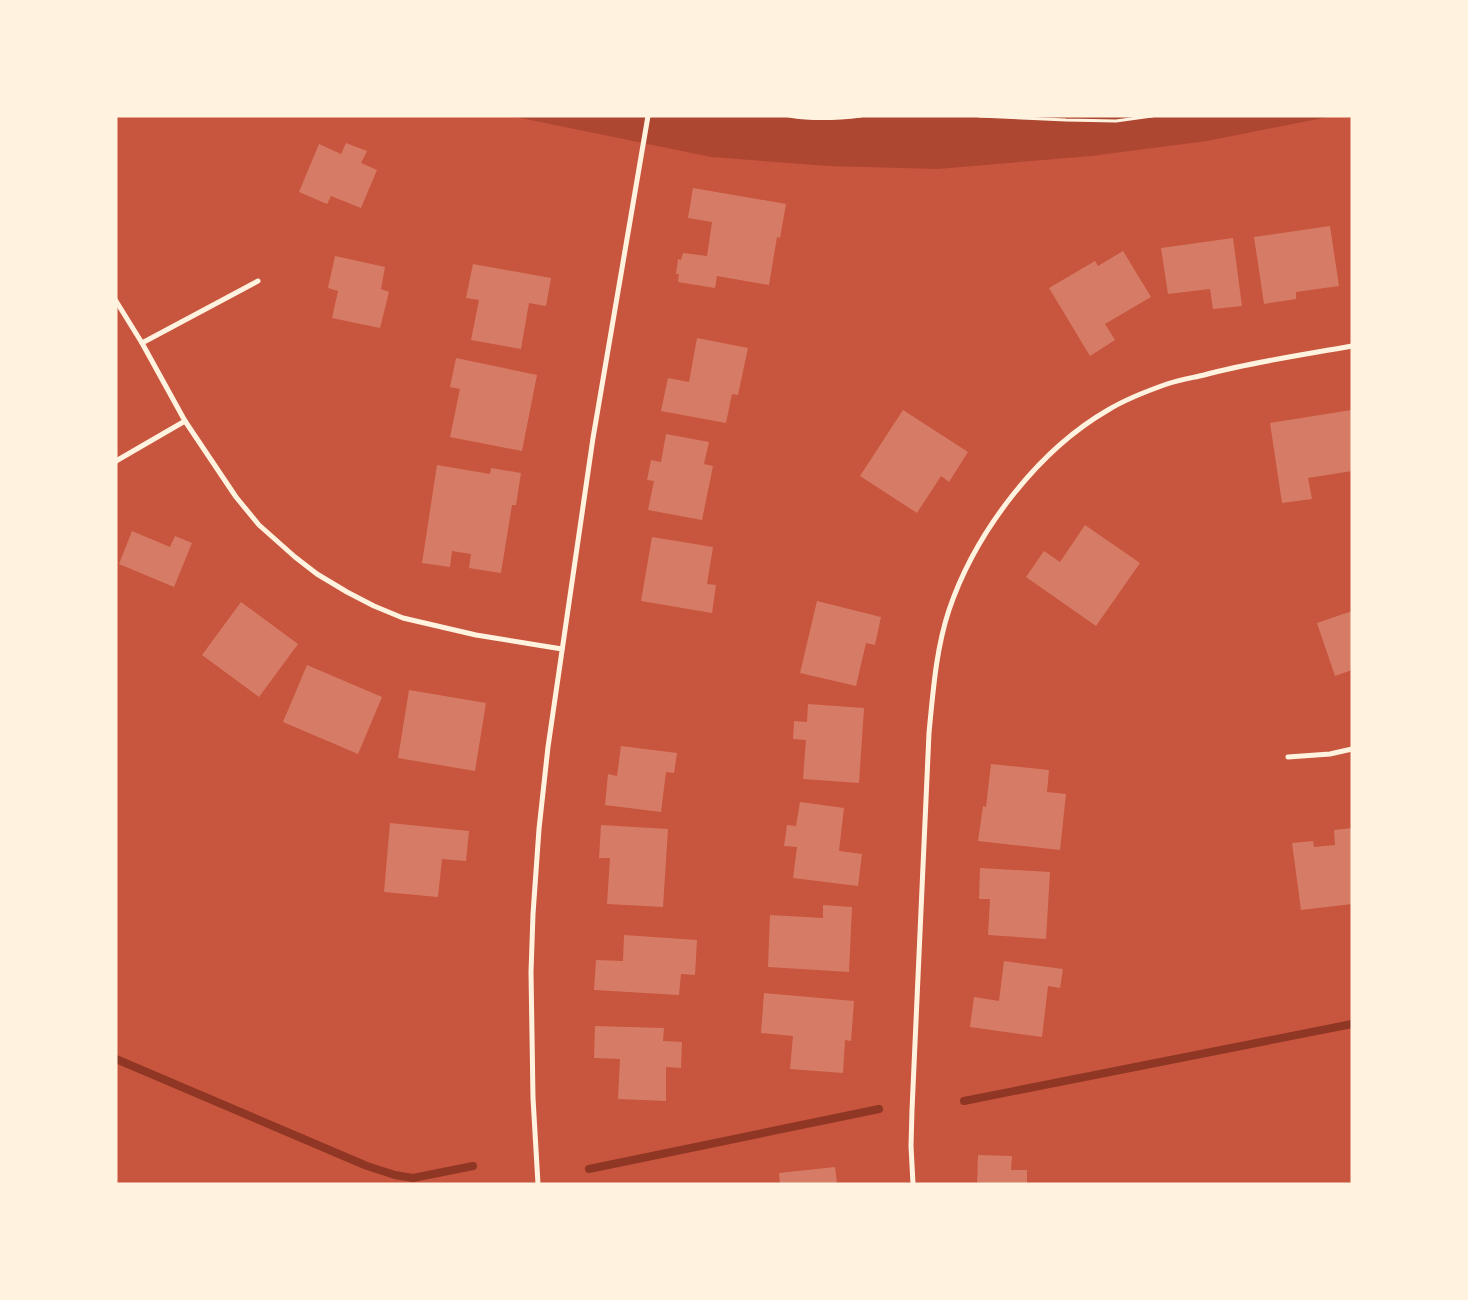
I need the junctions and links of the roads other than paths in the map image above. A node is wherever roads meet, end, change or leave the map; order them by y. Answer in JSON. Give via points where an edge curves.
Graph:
{"nodes":[{"id":1,"x":648,"y":116,"type":"edge"},
{"id":2,"x":258,"y":281,"type":"dead end"},
{"id":3,"x":116,"y":301,"type":"edge"},
{"id":4,"x":142,"y":343,"type":"junction"},
{"id":5,"x":1352,"y":346,"type":"edge"},
{"id":6,"x":185,"y":421,"type":"junction"},
{"id":7,"x":116,"y":461,"type":"edge"},
{"id":8,"x":562,"y":650,"type":"junction"},
{"id":9,"x":1352,"y":749,"type":"edge"},
{"id":10,"x":1288,"y":757,"type":"dead end"},
{"id":11,"x":538,"y":1184,"type":"edge"},
{"id":12,"x":913,"y":1184,"type":"edge"}],
"edges":[{"from":1,"to":8,"type":"street","via":[[593,438]]},
{"from":2,"to":4,"type":"street"},
{"from":3,"to":4,"type":"street"},
{"from":4,"to":6,"type":"street"},
{"from":5,"to":12,"type":"street","via":[[1234,367],[1168,384],[1108,410],[1053,452],[1026,480],[981,542],[949,611],[931,715],[912,1110]]},
{"from":6,"to":7,"type":"street"},
{"from":6,"to":8,"type":"street","via":[[253,518],[317,574],[402,618]]},
{"from":8,"to":11,"type":"street","via":[[548,746],[533,914],[533,1089]]},
{"from":9,"to":10,"type":"street"}]}
